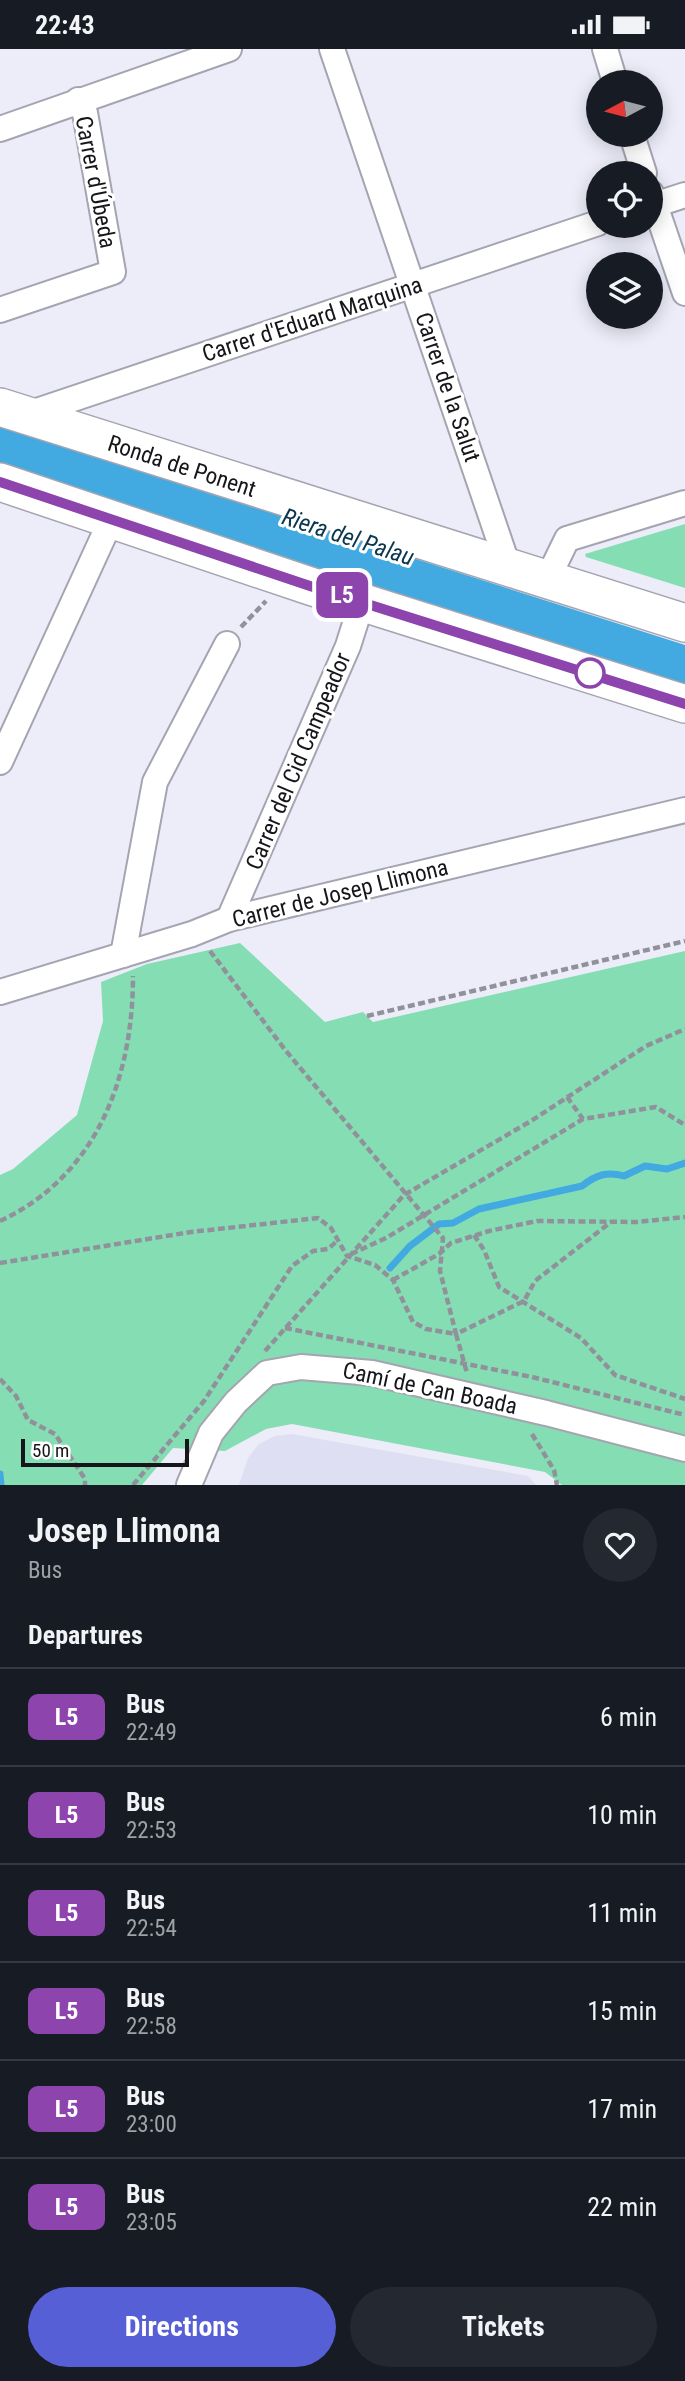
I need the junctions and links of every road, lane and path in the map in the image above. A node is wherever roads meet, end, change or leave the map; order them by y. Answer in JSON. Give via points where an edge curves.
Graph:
{"nodes":[{"id":1,"x":229,"y":49,"type":"edge"},
{"id":2,"x":332,"y":49,"type":"edge"},
{"id":3,"x":605,"y":49,"type":"edge"},
{"id":4,"x":611,"y":70,"type":"edge"},
{"id":5,"x":78,"y":100,"type":"junction"},
{"id":6,"x":0,"y":129,"type":"edge"},
{"id":7,"x":685,"y":195,"type":"edge"},
{"id":8,"x":663,"y":199,"type":"edge"},
{"id":9,"x":586,"y":227,"type":"edge"},
{"id":10,"x":663,"y":232,"type":"edge"},
{"id":11,"x":413,"y":285,"type":"junction"},
{"id":12,"x":685,"y":293,"type":"edge"},
{"id":13,"x":0,"y":310,"type":"edge"},
{"id":14,"x":12,"y":411,"type":"edge"},
{"id":15,"x":0,"y":482,"type":"edge"},
{"id":16,"x":685,"y":503,"type":"edge"},
{"id":17,"x":111,"y":520,"type":"junction"},
{"id":18,"x":508,"y":566,"type":"junction"},
{"id":19,"x":289,"y":579,"type":"junction"},
{"id":20,"x":547,"y":580,"type":"junction"},
{"id":21,"x":362,"y":602,"type":"junction"},
{"id":22,"x":685,"y":623,"type":"edge"},
{"id":23,"x":227,"y":644,"type":"joint"},
{"id":24,"x":685,"y":704,"type":"edge"},
{"id":25,"x":0,"y":762,"type":"edge"},
{"id":26,"x":685,"y":810,"type":"edge"},
{"id":27,"x":229,"y":919,"type":"junction"},
{"id":28,"x":685,"y":941,"type":"edge"},
{"id":29,"x":206,"y":945,"type":"dead end"},
{"id":30,"x":128,"y":960,"type":"junction"},
{"id":31,"x":0,"y":992,"type":"edge"},
{"id":32,"x":367,"y":1016,"type":"dead end"},
{"id":33,"x":685,"y":1029,"type":"edge"},
{"id":34,"x":567,"y":1097,"type":"junction"},
{"id":35,"x":583,"y":1119,"type":"junction"},
{"id":36,"x":685,"y":1125,"type":"edge"},
{"id":37,"x":404,"y":1195,"type":"junction"},
{"id":38,"x":422,"y":1214,"type":"junction"},
{"id":39,"x":685,"y":1217,"type":"edge"},
{"id":40,"x":0,"y":1221,"type":"edge"},
{"id":41,"x":611,"y":1222,"type":"junction"},
{"id":42,"x":474,"y":1235,"type":"junction"},
{"id":43,"x":443,"y":1238,"type":"junction"},
{"id":44,"x":337,"y":1241,"type":"junction"},
{"id":45,"x":451,"y":1243,"type":"junction"},
{"id":46,"x":439,"y":1254,"type":"junction"},
{"id":47,"x":346,"y":1256,"type":"junction"},
{"id":48,"x":0,"y":1263,"type":"edge"},
{"id":49,"x":393,"y":1280,"type":"junction"},
{"id":50,"x":524,"y":1301,"type":"junction"},
{"id":51,"x":285,"y":1328,"type":"junction"},
{"id":52,"x":456,"y":1334,"type":"junction"},
{"id":53,"x":258,"y":1360,"type":"dead end"},
{"id":54,"x":464,"y":1364,"type":"junction"},
{"id":55,"x":0,"y":1380,"type":"edge"},
{"id":56,"x":474,"y":1396,"type":"junction"},
{"id":57,"x":685,"y":1399,"type":"edge"},
{"id":58,"x":685,"y":1415,"type":"edge"},
{"id":59,"x":531,"y":1431,"type":"dead end"},
{"id":60,"x":685,"y":1449,"type":"edge"},
{"id":61,"x":85,"y":1485,"type":"edge"},
{"id":62,"x":133,"y":1485,"type":"edge"},
{"id":63,"x":189,"y":1485,"type":"edge"},
{"id":64,"x":557,"y":1485,"type":"edge"}],
"edges":[{"from":1,"to":5,"type":"street"},
{"from":2,"to":11,"type":"street","name":"Carrer de la Salut"},
{"from":3,"to":4,"type":"street"},
{"from":5,"to":6,"type":"street"},
{"from":5,"to":13,"type":"street","name":"Carrer d'Úbeda","via":[[85,113],[113,272]]},
{"from":7,"to":8,"type":"street"},
{"from":9,"to":11,"type":"street","name":"Carrer d'Eduard Marquina"},
{"from":10,"to":12,"type":"street"},
{"from":11,"to":14,"type":"street","name":"Carrer d'Eduard Marquina"},
{"from":11,"to":18,"type":"street","name":"Carrer de la Salut"},
{"from":14,"to":18,"type":"main road","name":"Ronda de Ponent"},
{"from":15,"to":17,"type":"main road"},
{"from":16,"to":20,"type":"street","via":[[567,538]]},
{"from":17,"to":19,"type":"main road"},
{"from":17,"to":25,"type":"street"},
{"from":18,"to":20,"type":"main road","name":"Ronda de Ponent"},
{"from":19,"to":21,"type":"main road"},
{"from":19,"to":23,"type":"path"},
{"from":20,"to":22,"type":"main road","name":"Ronda de Ponent"},
{"from":21,"to":24,"type":"main road"},
{"from":21,"to":27,"type":"street","name":"Carrer del Cid Campeador","via":[[348,646]]},
{"from":23,"to":30,"type":"street","via":[[155,782]]},
{"from":26,"to":27,"type":"street","name":"Carrer de Josep Llimona"},
{"from":27,"to":30,"type":"street","name":"Carrer de Josep Llimona"},
{"from":28,"to":32,"type":"path"},
{"from":29,"to":37,"type":"path"},
{"from":30,"to":31,"type":"street","name":"Carrer de Josep Llimona"},
{"from":30,"to":40,"type":"path","via":[[131,1029],[123,1068],[93,1141],[47,1190]]},
{"from":33,"to":34,"type":"path","via":[[646,1045]]},
{"from":34,"to":35,"type":"path"},
{"from":34,"to":37,"type":"path"},
{"from":35,"to":36,"type":"path","via":[[656,1107]]},
{"from":35,"to":38,"type":"path"},
{"from":37,"to":38,"type":"path"},
{"from":37,"to":47,"type":"path"},
{"from":38,"to":43,"type":"path"},
{"from":38,"to":47,"type":"path","via":[[386,1238]]},
{"from":39,"to":41,"type":"path"},
{"from":41,"to":42,"type":"path","via":[[537,1221]]},
{"from":41,"to":50,"type":"path","via":[[535,1281]]},
{"from":42,"to":45,"type":"path"},
{"from":42,"to":50,"type":"path","via":[[499,1287]]},
{"from":43,"to":45,"type":"path"},
{"from":43,"to":46,"type":"path"},
{"from":44,"to":47,"type":"path"},
{"from":44,"to":48,"type":"path","via":[[325,1221],[300,1218]]},
{"from":44,"to":62,"type":"path","via":[[292,1266],[204,1401]]},
{"from":45,"to":46,"type":"path"},
{"from":46,"to":49,"type":"path"},
{"from":46,"to":52,"type":"path"},
{"from":47,"to":49,"type":"path","via":[[375,1265]]},
{"from":47,"to":51,"type":"path"},
{"from":49,"to":52,"type":"path","via":[[413,1322]]},
{"from":50,"to":52,"type":"path"},
{"from":50,"to":57,"type":"path","via":[[581,1338],[615,1374]]},
{"from":51,"to":53,"type":"path"},
{"from":51,"to":54,"type":"path"},
{"from":52,"to":54,"type":"path"},
{"from":54,"to":56,"type":"path"},
{"from":54,"to":58,"type":"path"},
{"from":55,"to":61,"type":"path","via":[[28,1420],[55,1434]]},
{"from":56,"to":60,"type":"street","name":"Camí de Can Boada"},
{"from":56,"to":63,"type":"street","name":"Camí de Can Boada","via":[[372,1373],[301,1367],[267,1373],[211,1433]]},
{"from":59,"to":64,"type":"path","via":[[554,1470]]}]}
